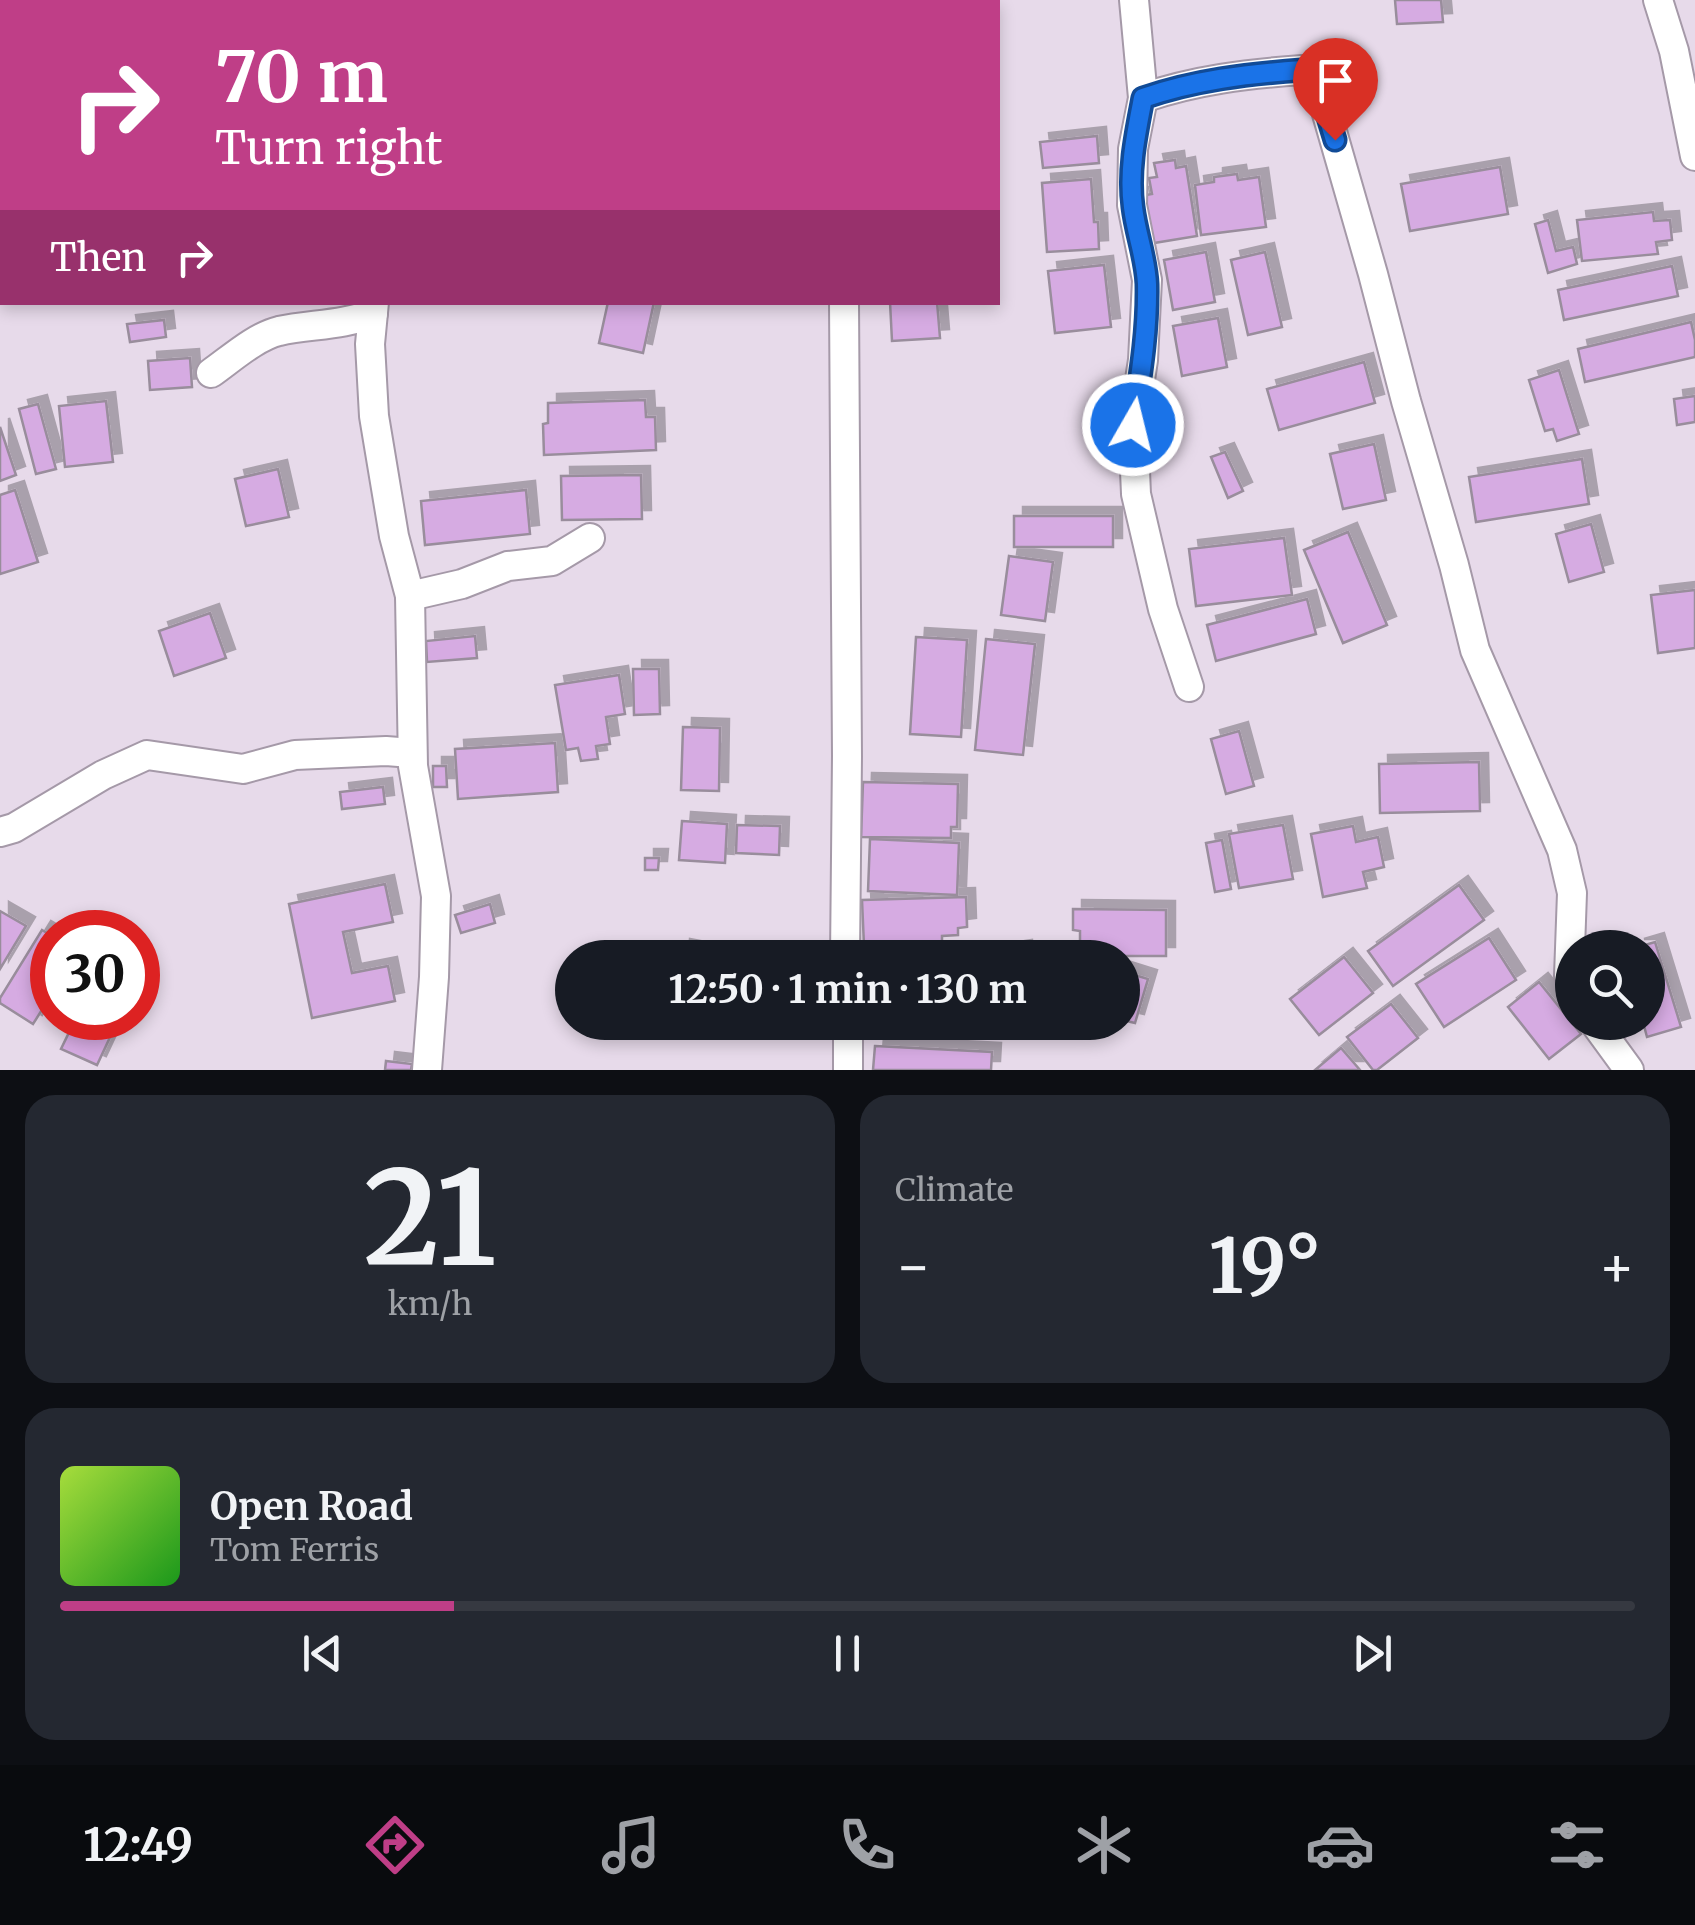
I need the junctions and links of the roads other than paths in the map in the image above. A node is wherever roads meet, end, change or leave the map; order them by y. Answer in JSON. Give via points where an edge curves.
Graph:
{"nodes":[{"id":1,"x":1134,"y":0,"type":"edge"},
{"id":2,"x":1658,"y":0,"type":"edge"},
{"id":3,"x":1143,"y":98,"type":"junction"},
{"id":4,"x":1695,"y":156,"type":"edge"},
{"id":5,"x":844,"y":305,"type":"edge"},
{"id":6,"x":374,"y":308,"type":"edge"},
{"id":7,"x":211,"y":373,"type":"dead end"},
{"id":8,"x":590,"y":538,"type":"dead end"},
{"id":9,"x":410,"y":596,"type":"junction"},
{"id":10,"x":1189,"y":688,"type":"dead end"},
{"id":11,"x":412,"y":752,"type":"junction"},
{"id":12,"x":0,"y":832,"type":"edge"},
{"id":13,"x":1570,"y":930,"type":"edge"},
{"id":14,"x":845,"y":940,"type":"edge"},
{"id":15,"x":848,"y":1040,"type":"edge"},
{"id":16,"x":1608,"y":1040,"type":"edge"},
{"id":17,"x":427,"y":1070,"type":"edge"},
{"id":18,"x":848,"y":1070,"type":"edge"},
{"id":19,"x":1630,"y":1070,"type":"edge"}],
"edges":[{"from":1,"to":3,"type":"street"},
{"from":2,"to":4,"type":"street"},
{"from":3,"to":10,"type":"street","via":[[1132,205],[1147,280],[1133,425],[1136,494],[1162,610]]},
{"from":3,"to":13,"type":"street","via":[[1238,74],[1302,70],[1325,107],[1475,650],[1562,850],[1572,893]]},
{"from":5,"to":14,"type":"street"},
{"from":6,"to":7,"type":"street","via":[[354,321],[275,332]]},
{"from":6,"to":9,"type":"street","via":[[374,416]]},
{"from":8,"to":9,"type":"street","via":[[552,561],[508,566]]},
{"from":9,"to":11,"type":"street"},
{"from":11,"to":12,"type":"street","via":[[295,755],[242,769],[146,755]]},
{"from":11,"to":17,"type":"street","via":[[436,896]]},
{"from":15,"to":18,"type":"street"},
{"from":16,"to":19,"type":"street"}]}
